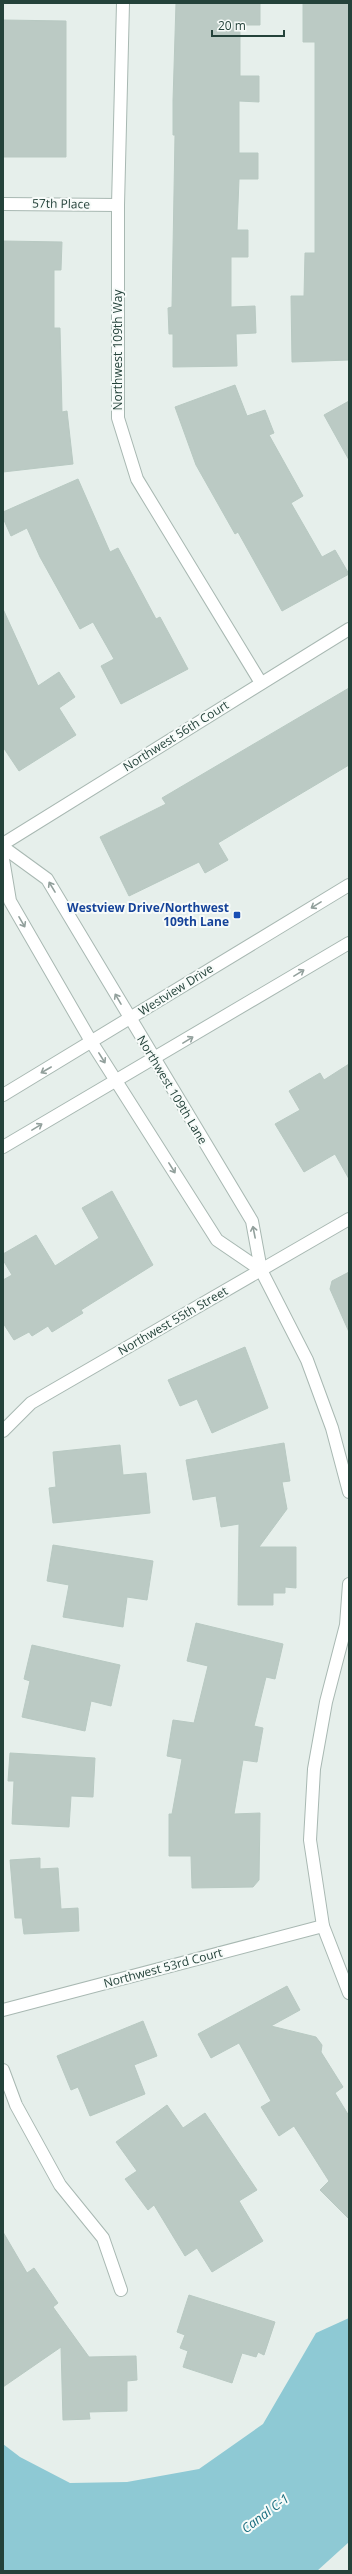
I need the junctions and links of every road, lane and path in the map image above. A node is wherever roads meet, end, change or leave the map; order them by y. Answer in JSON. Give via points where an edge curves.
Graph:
{"nodes":[{"id":1,"x":123,"y":3,"type":"edge"},
{"id":2,"x":3,"y":204,"type":"edge"},
{"id":3,"x":118,"y":205,"type":"junction"},
{"id":4,"x":349,"y":629,"type":"edge"},
{"id":5,"x":261,"y":682,"type":"junction"},
{"id":6,"x":3,"y":846,"type":"edge"},
{"id":7,"x":3,"y":859,"type":"edge"},
{"id":8,"x":349,"y":884,"type":"edge"},
{"id":9,"x":349,"y":943,"type":"edge"},
{"id":10,"x":130,"y":1019,"type":"junction"},
{"id":11,"x":92,"y":1043,"type":"junction"},
{"id":12,"x":154,"y":1060,"type":"junction"},
{"id":13,"x":116,"y":1080,"type":"junction"},
{"id":14,"x":3,"y":1095,"type":"edge"},
{"id":15,"x":3,"y":1147,"type":"edge"},
{"id":16,"x":349,"y":1219,"type":"edge"},
{"id":17,"x":261,"y":1270,"type":"junction"},
{"id":18,"x":3,"y":1432,"type":"edge"},
{"id":19,"x":349,"y":1492,"type":"edge"},
{"id":20,"x":349,"y":1584,"type":"edge"},
{"id":21,"x":323,"y":1926,"type":"junction"},
{"id":22,"x":349,"y":1993,"type":"edge"},
{"id":23,"x":3,"y":2010,"type":"edge"},
{"id":24,"x":3,"y":2070,"type":"edge"},
{"id":25,"x":121,"y":2290,"type":"dead end"}],
"edges":[{"from":1,"to":3,"type":"street","name":"Northwest 109th Way"},
{"from":2,"to":3,"type":"street","name":"57th Place"},
{"from":3,"to":5,"type":"street","name":"Northwest 109th Way","via":[[118,418],[137,479]]},
{"from":4,"to":5,"type":"street","name":"Northwest 56th Court"},
{"from":5,"to":6,"type":"street","name":"Northwest 56th Court"},
{"from":10,"to":6,"type":"street","name":"Northwest 109th Lane","one_way":true,"via":[[47,879]]},
{"from":7,"to":11,"type":"street","name":"Northwest 109th Lane","one_way":true,"via":[[10,901]]},
{"from":8,"to":10,"type":"street","name":"Westview Drive","one_way":true},
{"from":12,"to":9,"type":"street","one_way":true},
{"from":10,"to":11,"type":"street","name":"Westview Drive"},
{"from":10,"to":12,"type":"street","name":"Northwest 109th Lane"},
{"from":11,"to":13,"type":"street","name":"Northwest 109th Lane","one_way":true},
{"from":11,"to":14,"type":"street","name":"Westview Drive","one_way":true},
{"from":12,"to":13,"type":"street"},
{"from":17,"to":12,"type":"street","name":"Northwest 109th Lane","one_way":true,"via":[[252,1221]]},
{"from":15,"to":13,"type":"street","one_way":true},
{"from":13,"to":17,"type":"street","name":"Northwest 109th Lane","one_way":true,"via":[[217,1240]]},
{"from":16,"to":17,"type":"street","name":"Northwest 55th Street"},
{"from":17,"to":18,"type":"street","name":"Northwest 55th Street","via":[[31,1403]]},
{"from":17,"to":19,"type":"street","name":"Northwest 109th Lane","via":[[307,1360],[332,1428]]},
{"from":20,"to":21,"type":"street","via":[[346,1625],[326,1702],[314,1770],[310,1840]]},
{"from":21,"to":22,"type":"street"},
{"from":21,"to":23,"type":"street","name":"Northwest 53rd Court"},
{"from":24,"to":25,"type":"street","via":[[16,2105],[60,2185],[103,2238]]}]}
